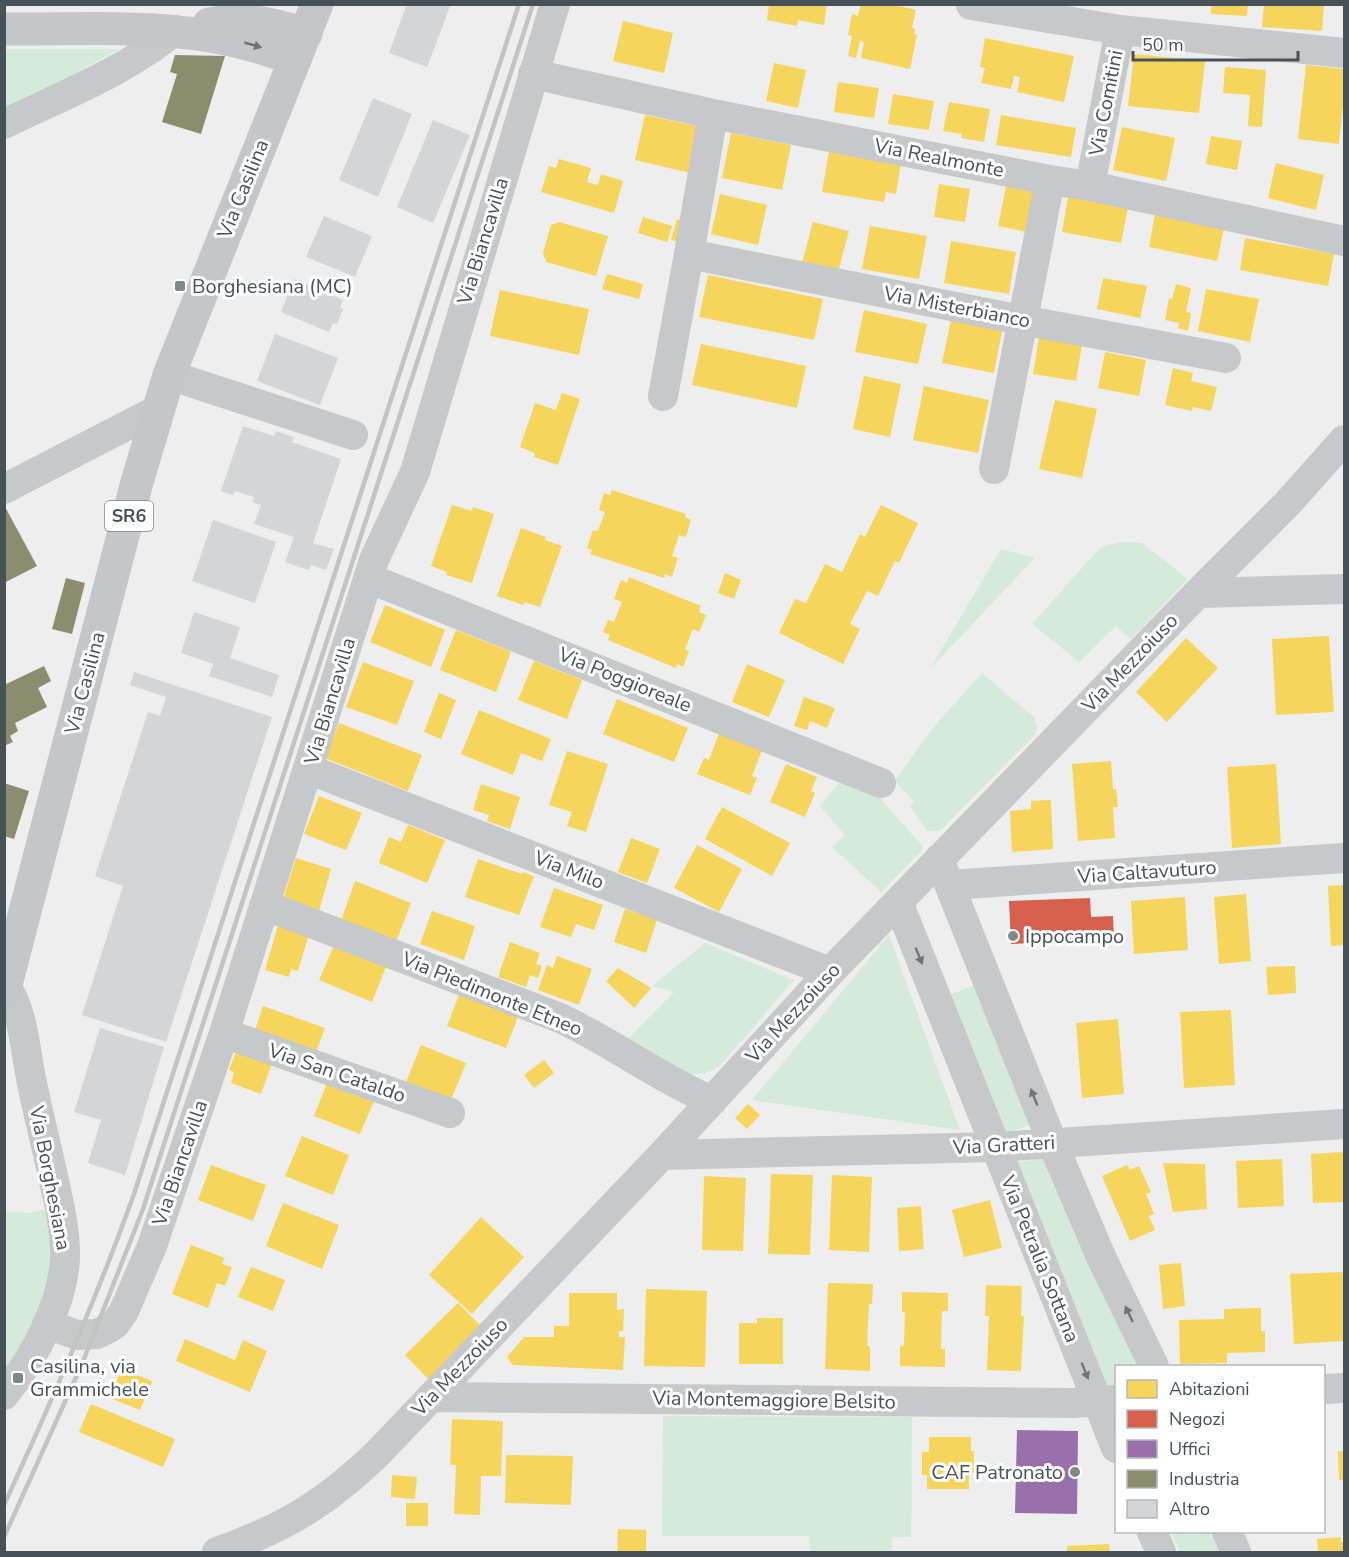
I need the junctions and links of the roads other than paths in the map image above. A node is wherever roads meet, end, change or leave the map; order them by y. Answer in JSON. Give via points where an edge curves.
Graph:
{"nodes":[{"id":1,"x":273,"y":4,"type":"edge"},
{"id":2,"x":555,"y":4,"type":"edge"},
{"id":3,"x":971,"y":5,"type":"edge"},
{"id":4,"x":242,"y":20,"type":"junction"},
{"id":5,"x":4,"y":29,"type":"edge"},
{"id":6,"x":175,"y":30,"type":"junction"},
{"id":7,"x":1120,"y":30,"type":"junction"},
{"id":8,"x":306,"y":33,"type":"edge"},
{"id":9,"x":1344,"y":53,"type":"edge"},
{"id":10,"x":533,"y":74,"type":"junction"},
{"id":11,"x":713,"y":114,"type":"junction"},
{"id":12,"x":4,"y":124,"type":"edge"},
{"id":13,"x":1050,"y":180,"type":"junction"},
{"id":14,"x":1090,"y":186,"type":"junction"},
{"id":15,"x":1344,"y":241,"type":"edge"},
{"id":16,"x":689,"y":254,"type":"junction"},
{"id":17,"x":1022,"y":320,"type":"junction"},
{"id":18,"x":1226,"y":358,"type":"dead end"},
{"id":19,"x":169,"y":375,"type":"junction"},
{"id":20,"x":663,"y":396,"type":"dead end"},
{"id":21,"x":158,"y":410,"type":"junction"},
{"id":22,"x":353,"y":435,"type":"dead end"},
{"id":23,"x":1344,"y":440,"type":"edge"},
{"id":24,"x":994,"y":469,"type":"dead end"},
{"id":25,"x":4,"y":489,"type":"edge"},
{"id":26,"x":368,"y":578,"type":"junction"},
{"id":27,"x":1344,"y":589,"type":"edge"},
{"id":28,"x":1198,"y":593,"type":"junction"},
{"id":29,"x":308,"y":769,"type":"junction"},
{"id":30,"x":881,"y":783,"type":"dead end"},
{"id":31,"x":1344,"y":858,"type":"edge"},
{"id":32,"x":944,"y":872,"type":"junction"},
{"id":33,"x":898,"y":902,"type":"junction"},
{"id":34,"x":264,"y":905,"type":"junction"},
{"id":35,"x":830,"y":972,"type":"junction"},
{"id":36,"x":5,"y":989,"type":"edge"},
{"id":37,"x":224,"y":1033,"type":"junction"},
{"id":38,"x":712,"y":1101,"type":"junction"},
{"id":39,"x":450,"y":1113,"type":"dead end"},
{"id":40,"x":1344,"y":1124,"type":"edge"},
{"id":41,"x":1052,"y":1142,"type":"junction"},
{"id":42,"x":996,"y":1146,"type":"junction"},
{"id":43,"x":662,"y":1155,"type":"junction"},
{"id":44,"x":47,"y":1324,"type":"junction"},
{"id":45,"x":1155,"y":1365,"type":"edge"},
{"id":46,"x":1344,"y":1388,"type":"edge"},
{"id":47,"x":1325,"y":1389,"type":"edge"},
{"id":48,"x":4,"y":1395,"type":"edge"},
{"id":49,"x":431,"y":1397,"type":"junction"},
{"id":50,"x":1107,"y":1401,"type":"edge"},
{"id":51,"x":1115,"y":1443,"type":"edge"},
{"id":52,"x":1152,"y":1533,"type":"edge"},
{"id":53,"x":1227,"y":1533,"type":"edge"},
{"id":54,"x":218,"y":1552,"type":"edge"},
{"id":55,"x":1161,"y":1552,"type":"edge"},
{"id":56,"x":1236,"y":1552,"type":"edge"}],
"edges":[{"from":1,"to":4,"type":"main road"},
{"from":2,"to":10,"type":"street","name":"Via Biancavilla"},
{"from":3,"to":7,"type":"street"},
{"from":4,"to":6,"type":"main road"},
{"from":4,"to":8,"type":"main road"},
{"from":5,"to":6,"type":"main road"},
{"from":6,"to":8,"type":"main road","one_way":true,"via":[[270,50]]},
{"from":6,"to":12,"type":"street","via":[[144,54]]},
{"from":7,"to":9,"type":"street","name":"Via Comitini"},
{"from":7,"to":14,"type":"street","name":"Via Comitini"},
{"from":8,"to":19,"type":"main road","name":"Via Casilina","number":"SR6"},
{"from":10,"to":11,"type":"street","name":"Via Realmonte"},
{"from":10,"to":26,"type":"street","name":"Via Biancavilla","via":[[418,462]]},
{"from":11,"to":13,"type":"street","name":"Via Realmonte"},
{"from":11,"to":16,"type":"street"},
{"from":13,"to":14,"type":"street","name":"Via Realmonte"},
{"from":13,"to":17,"type":"street"},
{"from":14,"to":15,"type":"street","name":"Via Realmonte"},
{"from":16,"to":17,"type":"street","name":"Via Misterbianco"},
{"from":16,"to":20,"type":"street"},
{"from":17,"to":18,"type":"street","name":"Via Misterbianco"},
{"from":17,"to":24,"type":"street"},
{"from":19,"to":21,"type":"main road","name":"Via Casilina","number":"SR6"},
{"from":19,"to":22,"type":"street"},
{"from":21,"to":25,"type":"street"},
{"from":21,"to":36,"type":"main road","name":"Via Casilina","number":"SR6"},
{"from":23,"to":28,"type":"street","name":"Via Mezzoiuso"},
{"from":26,"to":29,"type":"street","name":"Via Biancavilla"},
{"from":26,"to":30,"type":"street","name":"Via Poggioreale"},
{"from":27,"to":28,"type":"street"},
{"from":28,"to":32,"type":"street","name":"Via Mezzoiuso"},
{"from":29,"to":34,"type":"street","name":"Via Biancavilla"},
{"from":29,"to":35,"type":"street","name":"Via Milo"},
{"from":31,"to":32,"type":"street","name":"Via Caltavuturo"},
{"from":32,"to":33,"type":"street","name":"Via Mezzoiuso"},
{"from":41,"to":32,"type":"street","one_way":true},
{"from":33,"to":35,"type":"street","name":"Via Mezzoiuso"},
{"from":33,"to":42,"type":"street","name":"Via Petralia Sottana","one_way":true},
{"from":34,"to":37,"type":"street","name":"Via Biancavilla"},
{"from":34,"to":38,"type":"street","name":"Via Piedimonte Etneo","via":[[561,1018]]},
{"from":35,"to":38,"type":"street","name":"Via Mezzoiuso"},
{"from":36,"to":44,"type":"street","name":"Via Borghesiana","via":[[13,997],[18,1012],[64,1236],[62,1283]]},
{"from":37,"to":39,"type":"street","name":"Via San Cataldo"},
{"from":37,"to":44,"type":"street","name":"Via Biancavilla","via":[[162,1220],[124,1311],[115,1324],[86,1336]]},
{"from":38,"to":43,"type":"street","name":"Via Mezzoiuso"},
{"from":40,"to":41,"type":"street","name":"Via Gratteri"},
{"from":41,"to":42,"type":"street","name":"Via Gratteri"},
{"from":45,"to":41,"type":"street","one_way":true,"via":[[1102,1259]]},
{"from":42,"to":43,"type":"street","name":"Via Gratteri"},
{"from":42,"to":50,"type":"street","name":"Via Petralia Sottana","one_way":true},
{"from":43,"to":49,"type":"street","name":"Via Mezzoiuso"},
{"from":44,"to":48,"type":"street","name":"Via Borghesiana","via":[[18,1378]]},
{"from":46,"to":47,"type":"street"},
{"from":49,"to":50,"type":"street","name":"Via Montemaggiore Belsito"},
{"from":49,"to":54,"type":"street","name":"Via Mezzoiuso","via":[[371,1460],[329,1496],[282,1526]]},
{"from":50,"to":51,"type":"street","name":"Via Petralia Sottana"},
{"from":52,"to":55,"type":"street"},
{"from":53,"to":56,"type":"street"}]}
